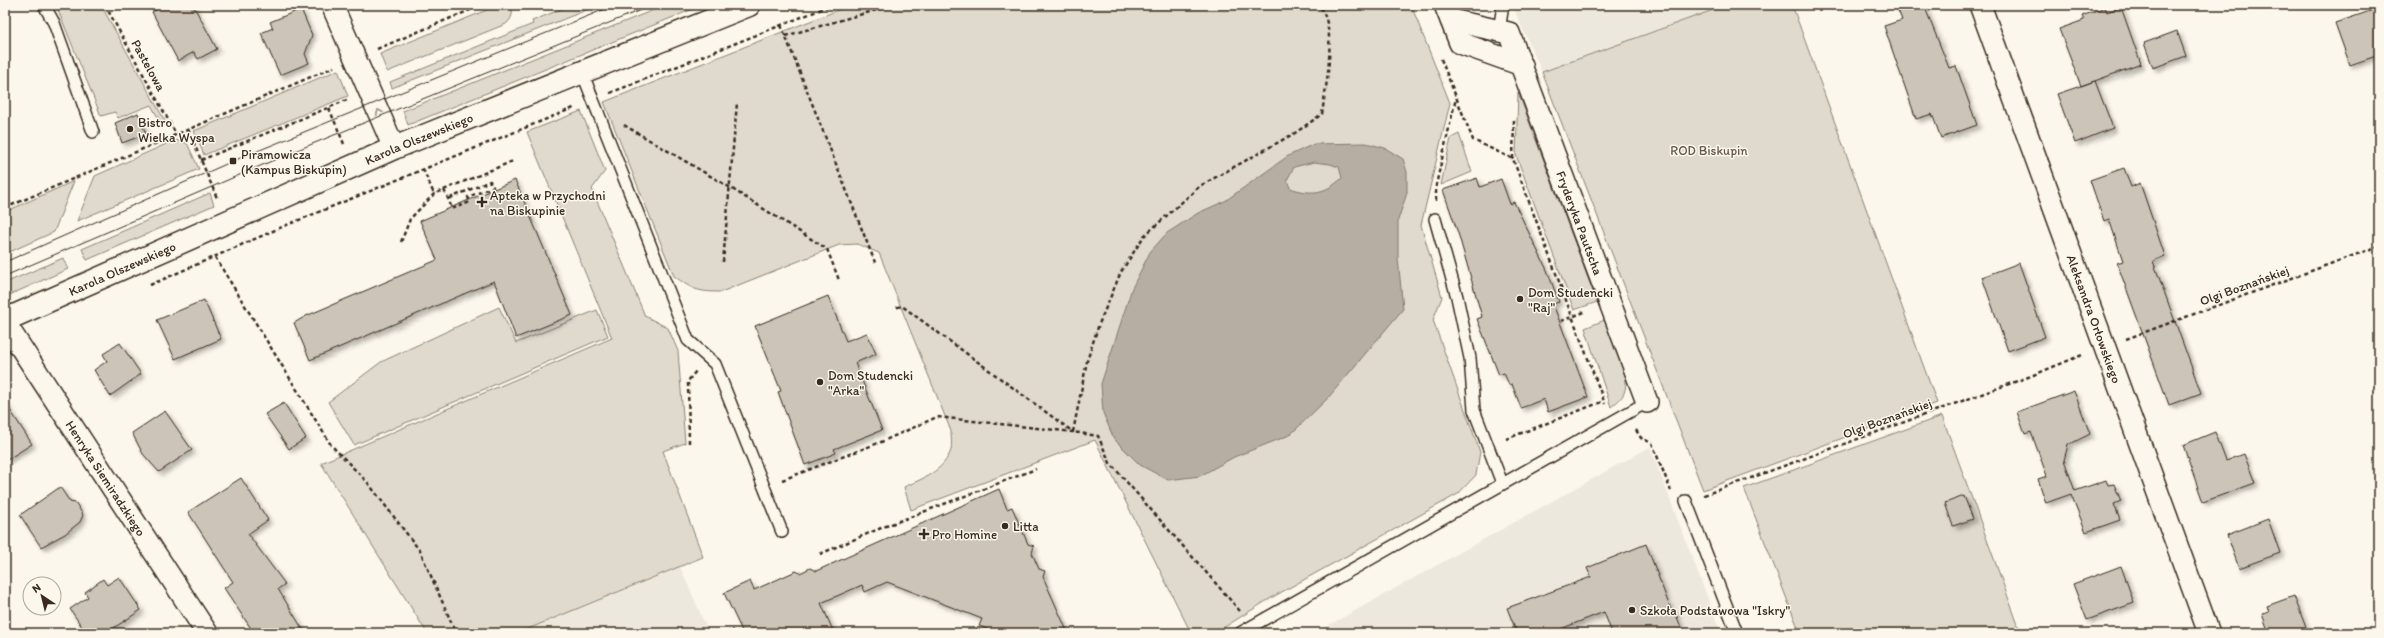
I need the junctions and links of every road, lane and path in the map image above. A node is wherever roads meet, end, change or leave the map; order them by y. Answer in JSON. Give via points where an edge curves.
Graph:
{"nodes":[{"id":1,"x":44,"y":5,"type":"edge"},
{"id":2,"x":104,"y":5,"type":"edge"},
{"id":3,"x":332,"y":5,"type":"edge"},
{"id":4,"x":832,"y":5,"type":"edge"},
{"id":5,"x":894,"y":5,"type":"edge"},
{"id":6,"x":1319,"y":5,"type":"edge"},
{"id":7,"x":1503,"y":5,"type":"edge"},
{"id":8,"x":1980,"y":5,"type":"edge"},
{"id":9,"x":744,"y":6,"type":"edge"},
{"id":10,"x":1448,"y":13,"type":"edge"},
{"id":11,"x":781,"y":25,"type":"junction"},
{"id":12,"x":1499,"y":31,"type":"junction"},
{"id":13,"x":785,"y":36,"type":"junction"},
{"id":14,"x":1440,"y":55,"type":"dead end"},
{"id":15,"x":1522,"y":65,"type":"junction"},
{"id":16,"x":582,"y":72,"type":"junction"},
{"id":17,"x":1456,"y":97,"type":"junction"},
{"id":18,"x":349,"y":100,"type":"dead end"},
{"id":19,"x":593,"y":100,"type":"junction"},
{"id":20,"x":737,"y":103,"type":"dead end"},
{"id":21,"x":329,"y":108,"type":"junction"},
{"id":22,"x":600,"y":117,"type":"junction"},
{"id":23,"x":93,"y":132,"type":"dead end"},
{"id":24,"x":176,"y":134,"type":"junction"},
{"id":25,"x":345,"y":145,"type":"junction"},
{"id":26,"x":338,"y":148,"type":"dead end"},
{"id":27,"x":394,"y":148,"type":"junction"},
{"id":28,"x":347,"y":150,"type":"dead end"},
{"id":29,"x":201,"y":160,"type":"junction"},
{"id":30,"x":513,"y":161,"type":"dead end"},
{"id":31,"x":423,"y":169,"type":"junction"},
{"id":32,"x":729,"y":187,"type":"junction"},
{"id":33,"x":444,"y":190,"type":"junction"},
{"id":34,"x":434,"y":194,"type":"junction"},
{"id":35,"x":224,"y":195,"type":"dead end"},
{"id":36,"x":448,"y":199,"type":"junction"},
{"id":37,"x":5,"y":208,"type":"edge"},
{"id":38,"x":1435,"y":219,"type":"joint"},
{"id":39,"x":401,"y":242,"type":"dead end"},
{"id":40,"x":2379,"y":246,"type":"edge"},
{"id":41,"x":215,"y":257,"type":"junction"},
{"id":42,"x":723,"y":262,"type":"dead end"},
{"id":43,"x":876,"y":265,"type":"dead end"},
{"id":44,"x":839,"y":280,"type":"dead end"},
{"id":45,"x":146,"y":287,"type":"dead end"},
{"id":46,"x":894,"y":308,"type":"dead end"},
{"id":47,"x":1584,"y":312,"type":"dead end"},
{"id":48,"x":1574,"y":316,"type":"junction"},
{"id":49,"x":5,"y":321,"type":"edge"},
{"id":50,"x":1561,"y":321,"type":"dead end"},
{"id":51,"x":2123,"y":340,"type":"dead end"},
{"id":52,"x":2088,"y":353,"type":"dead end"},
{"id":53,"x":707,"y":356,"type":"junction"},
{"id":54,"x":1604,"y":401,"type":"junction"},
{"id":55,"x":1647,"y":402,"type":"joint"},
{"id":56,"x":1627,"y":413,"type":"junction"},
{"id":57,"x":1612,"y":421,"type":"junction"},
{"id":58,"x":1073,"y":432,"type":"junction"},
{"id":59,"x":689,"y":443,"type":"dead end"},
{"id":60,"x":1486,"y":446,"type":"junction"},
{"id":61,"x":1036,"y":469,"type":"dead end"},
{"id":62,"x":1502,"y":483,"type":"junction"},
{"id":63,"x":764,"y":487,"type":"junction"},
{"id":64,"x":1686,"y":501,"type":"junction"},
{"id":65,"x":782,"y":532,"type":"dead end"},
{"id":66,"x":820,"y":554,"type":"dead end"},
{"id":67,"x":1253,"y":625,"type":"junction"},
{"id":68,"x":733,"y":630,"type":"dead end"},
{"id":69,"x":207,"y":633,"type":"edge"},
{"id":70,"x":456,"y":633,"type":"edge"},
{"id":71,"x":726,"y":633,"type":"edge"},
{"id":72,"x":1240,"y":633,"type":"edge"},
{"id":73,"x":1737,"y":633,"type":"edge"},
{"id":74,"x":2209,"y":633,"type":"edge"}],
"edges":[{"from":1,"to":23,"type":"lane","via":[[54,23]]},
{"from":2,"to":24,"type":"path","name":"Pastelowa"},
{"from":27,"to":3,"type":"street","one_way":true},
{"from":4,"to":11,"type":"path"},
{"from":5,"to":13,"type":"path"},
{"from":6,"to":58,"type":"path","via":[[1326,14],[1330,54],[1322,114],[1295,133],[1200,186],[1144,236],[1121,272],[1099,324],[1087,361]]},
{"from":7,"to":12,"type":"lane"},
{"from":8,"to":74,"type":"street","name":"Aleksandra Orłowskiego"},
{"from":9,"to":16,"type":"street","name":"Karola Olszewskiego"},
{"from":10,"to":12,"type":"street","name":"Fryderyka Pautscha"},
{"from":10,"to":15,"type":"street","name":"Fryderyka Pautscha","via":[[1460,43]]},
{"from":11,"to":13,"type":"path"},
{"from":11,"to":19,"type":"path"},
{"from":12,"to":15,"type":"street","name":"Fryderyka Pautscha","via":[[1509,33]]},
{"from":13,"to":43,"type":"path"},
{"from":14,"to":17,"type":"path"},
{"from":15,"to":55,"type":"street","name":"Fryderyka Pautscha"},
{"from":16,"to":19,"type":"lane"},
{"from":16,"to":27,"type":"street","name":"Karola Olszewskiego"},
{"from":17,"to":38,"type":"path","via":[[1436,185]]},
{"from":17,"to":48,"type":"path","via":[[1473,140],[1513,159]]},
{"from":18,"to":21,"type":"path"},
{"from":19,"to":22,"type":"lane"},
{"from":19,"to":31,"type":"path"},
{"from":20,"to":32,"type":"path"},
{"from":21,"to":25,"type":"path"},
{"from":21,"to":29,"type":"path"},
{"from":22,"to":32,"type":"path","via":[[610,116]]},
{"from":22,"to":53,"type":"lane","via":[[688,340]]},
{"from":24,"to":29,"type":"path","via":[[188,129]]},
{"from":24,"to":37,"type":"path"},
{"from":25,"to":26,"type":"path"},
{"from":25,"to":28,"type":"path"},
{"from":27,"to":49,"type":"street","name":"Karola Olszewskiego"},
{"from":29,"to":35,"type":"path","via":[[217,198]]},
{"from":30,"to":33,"type":"path"},
{"from":31,"to":34,"type":"path"},
{"from":31,"to":41,"type":"path"},
{"from":32,"to":42,"type":"path"},
{"from":32,"to":44,"type":"path","via":[[827,249]]},
{"from":33,"to":34,"type":"path"},
{"from":33,"to":36,"type":"path"},
{"from":34,"to":39,"type":"path","via":[[410,219]]},
{"from":36,"to":36,"type":"path","via":[[490,181],[493,187],[468,197],[470,202],[452,209]]},
{"from":38,"to":60,"type":"lane","via":[[1457,297],[1470,358],[1474,410]]},
{"from":40,"to":51,"type":"path","name":"Olgi Boznańskiej"},
{"from":41,"to":45,"type":"path"},
{"from":41,"to":70,"type":"path","via":[[331,445],[368,483],[420,551]]},
{"from":46,"to":58,"type":"path","via":[[902,306]]},
{"from":47,"to":48,"type":"path"},
{"from":48,"to":50,"type":"path"},
{"from":48,"to":54,"type":"path"},
{"from":49,"to":69,"type":"street","name":"Henryka Siemiradzkiego"},
{"from":52,"to":64,"type":"path","name":"Olgi Boznańskiej"},
{"from":53,"to":59,"type":"path","via":[[688,381]]},
{"from":53,"to":63,"type":"lane","via":[[715,364]]},
{"from":54,"to":57,"type":"path"},
{"from":54,"to":60,"type":"path"},
{"from":55,"to":56,"type":"lane"},
{"from":56,"to":57,"type":"lane"},
{"from":56,"to":64,"type":"path","via":[[1641,438],[1652,443],[1676,505]]},
{"from":57,"to":62,"type":"lane"},
{"from":58,"to":63,"type":"path","via":[[937,416],[881,442]]},
{"from":58,"to":67,"type":"path","via":[[1098,436],[1110,464]]},
{"from":60,"to":62,"type":"lane"},
{"from":61,"to":66,"type":"path"},
{"from":62,"to":67,"type":"lane"},
{"from":63,"to":65,"type":"lane"},
{"from":64,"to":73,"type":"lane"},
{"from":67,"to":72,"type":"lane"},
{"from":68,"to":71,"type":"path"}]}
